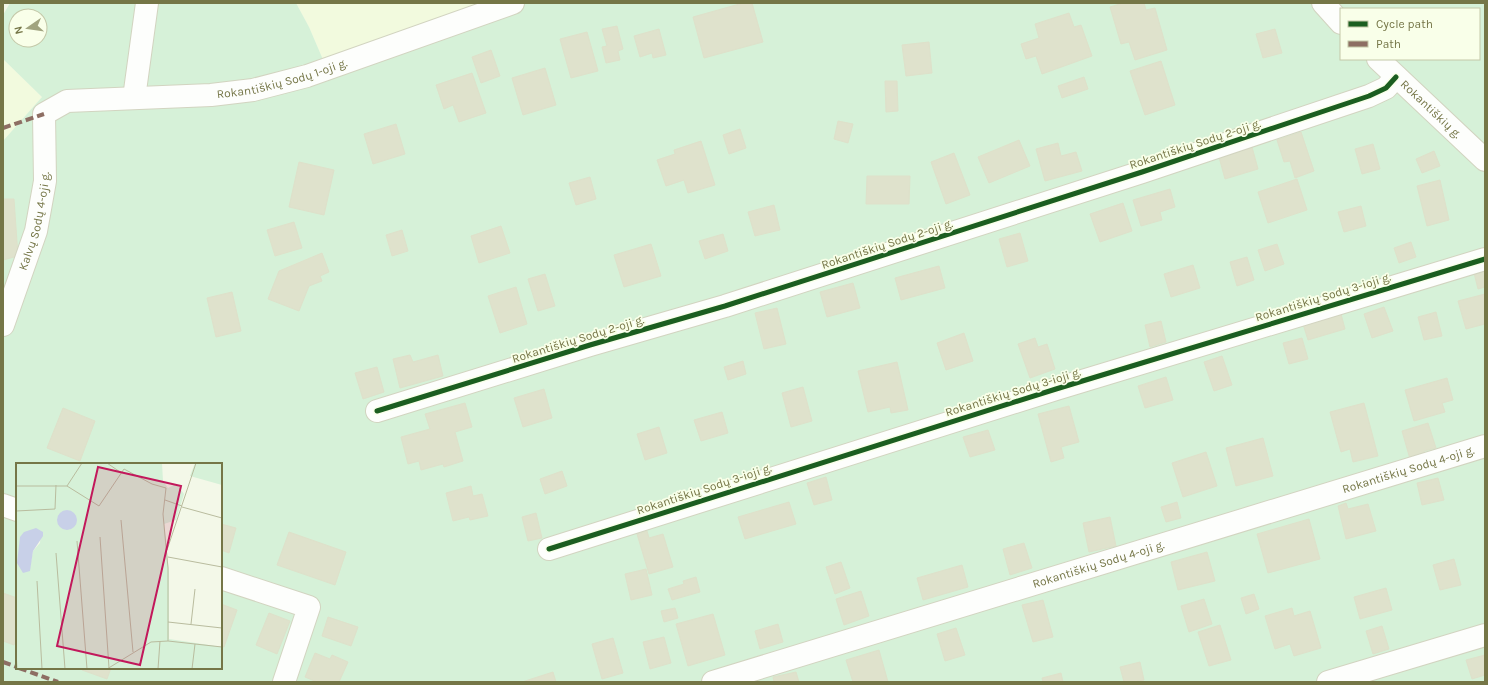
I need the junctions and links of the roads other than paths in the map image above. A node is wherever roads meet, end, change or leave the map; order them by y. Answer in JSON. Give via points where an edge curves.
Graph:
{"nodes":[{"id":1,"x":147,"y":3,"type":"edge"},
{"id":2,"x":513,"y":3,"type":"edge"},
{"id":3,"x":1323,"y":3,"type":"edge"},
{"id":4,"x":1340,"y":22,"type":"edge"},
{"id":5,"x":1379,"y":60,"type":"edge"},
{"id":6,"x":1396,"y":78,"type":"junction"},
{"id":7,"x":134,"y":98,"type":"junction"},
{"id":8,"x":44,"y":114,"type":"joint"},
{"id":9,"x":1485,"y":160,"type":"edge"},
{"id":10,"x":1485,"y":259,"type":"edge"},
{"id":11,"x":3,"y":324,"type":"edge"},
{"id":12,"x":376,"y":411,"type":"dead end"},
{"id":13,"x":1485,"y":446,"type":"edge"},
{"id":14,"x":3,"y":505,"type":"edge"},
{"id":15,"x":16,"y":510,"type":"edge"},
{"id":16,"x":549,"y":549,"type":"dead end"},
{"id":17,"x":222,"y":578,"type":"edge"},
{"id":18,"x":1485,"y":635,"type":"edge"},
{"id":19,"x":284,"y":682,"type":"edge"},
{"id":20,"x":712,"y":682,"type":"edge"},
{"id":21,"x":1328,"y":682,"type":"edge"}],
"edges":[{"from":1,"to":7,"type":"street"},
{"from":2,"to":7,"type":"street","name":"Rokantiškių Sodų 1-oji g.","via":[[307,76],[246,91]]},
{"from":3,"to":4,"type":"street"},
{"from":5,"to":6,"type":"street","name":"Rokantiškių g."},
{"from":6,"to":9,"type":"street","name":"Rokantiškių g."},
{"from":6,"to":12,"type":"street","name":"Rokantiškių Sodų 2-oji g.","via":[[1386,88],[1370,96],[1135,175],[725,306]]},
{"from":7,"to":8,"type":"street","name":"Rokantiškių Sodų 1-oji g.","via":[[67,101]]},
{"from":8,"to":11,"type":"street","name":"Kalvų Sodų 4-oji g.","via":[[45,181],[36,231]]},
{"from":10,"to":16,"type":"street","name":"Rokantiškių Sodų 3-ioji g.","via":[[1041,394]]},
{"from":13,"to":20,"type":"street","name":"Rokantiškių Sodų 4-oji g."},
{"from":14,"to":15,"type":"street"},
{"from":17,"to":19,"type":"street","via":[[309,607]]},
{"from":18,"to":21,"type":"street"}]}
